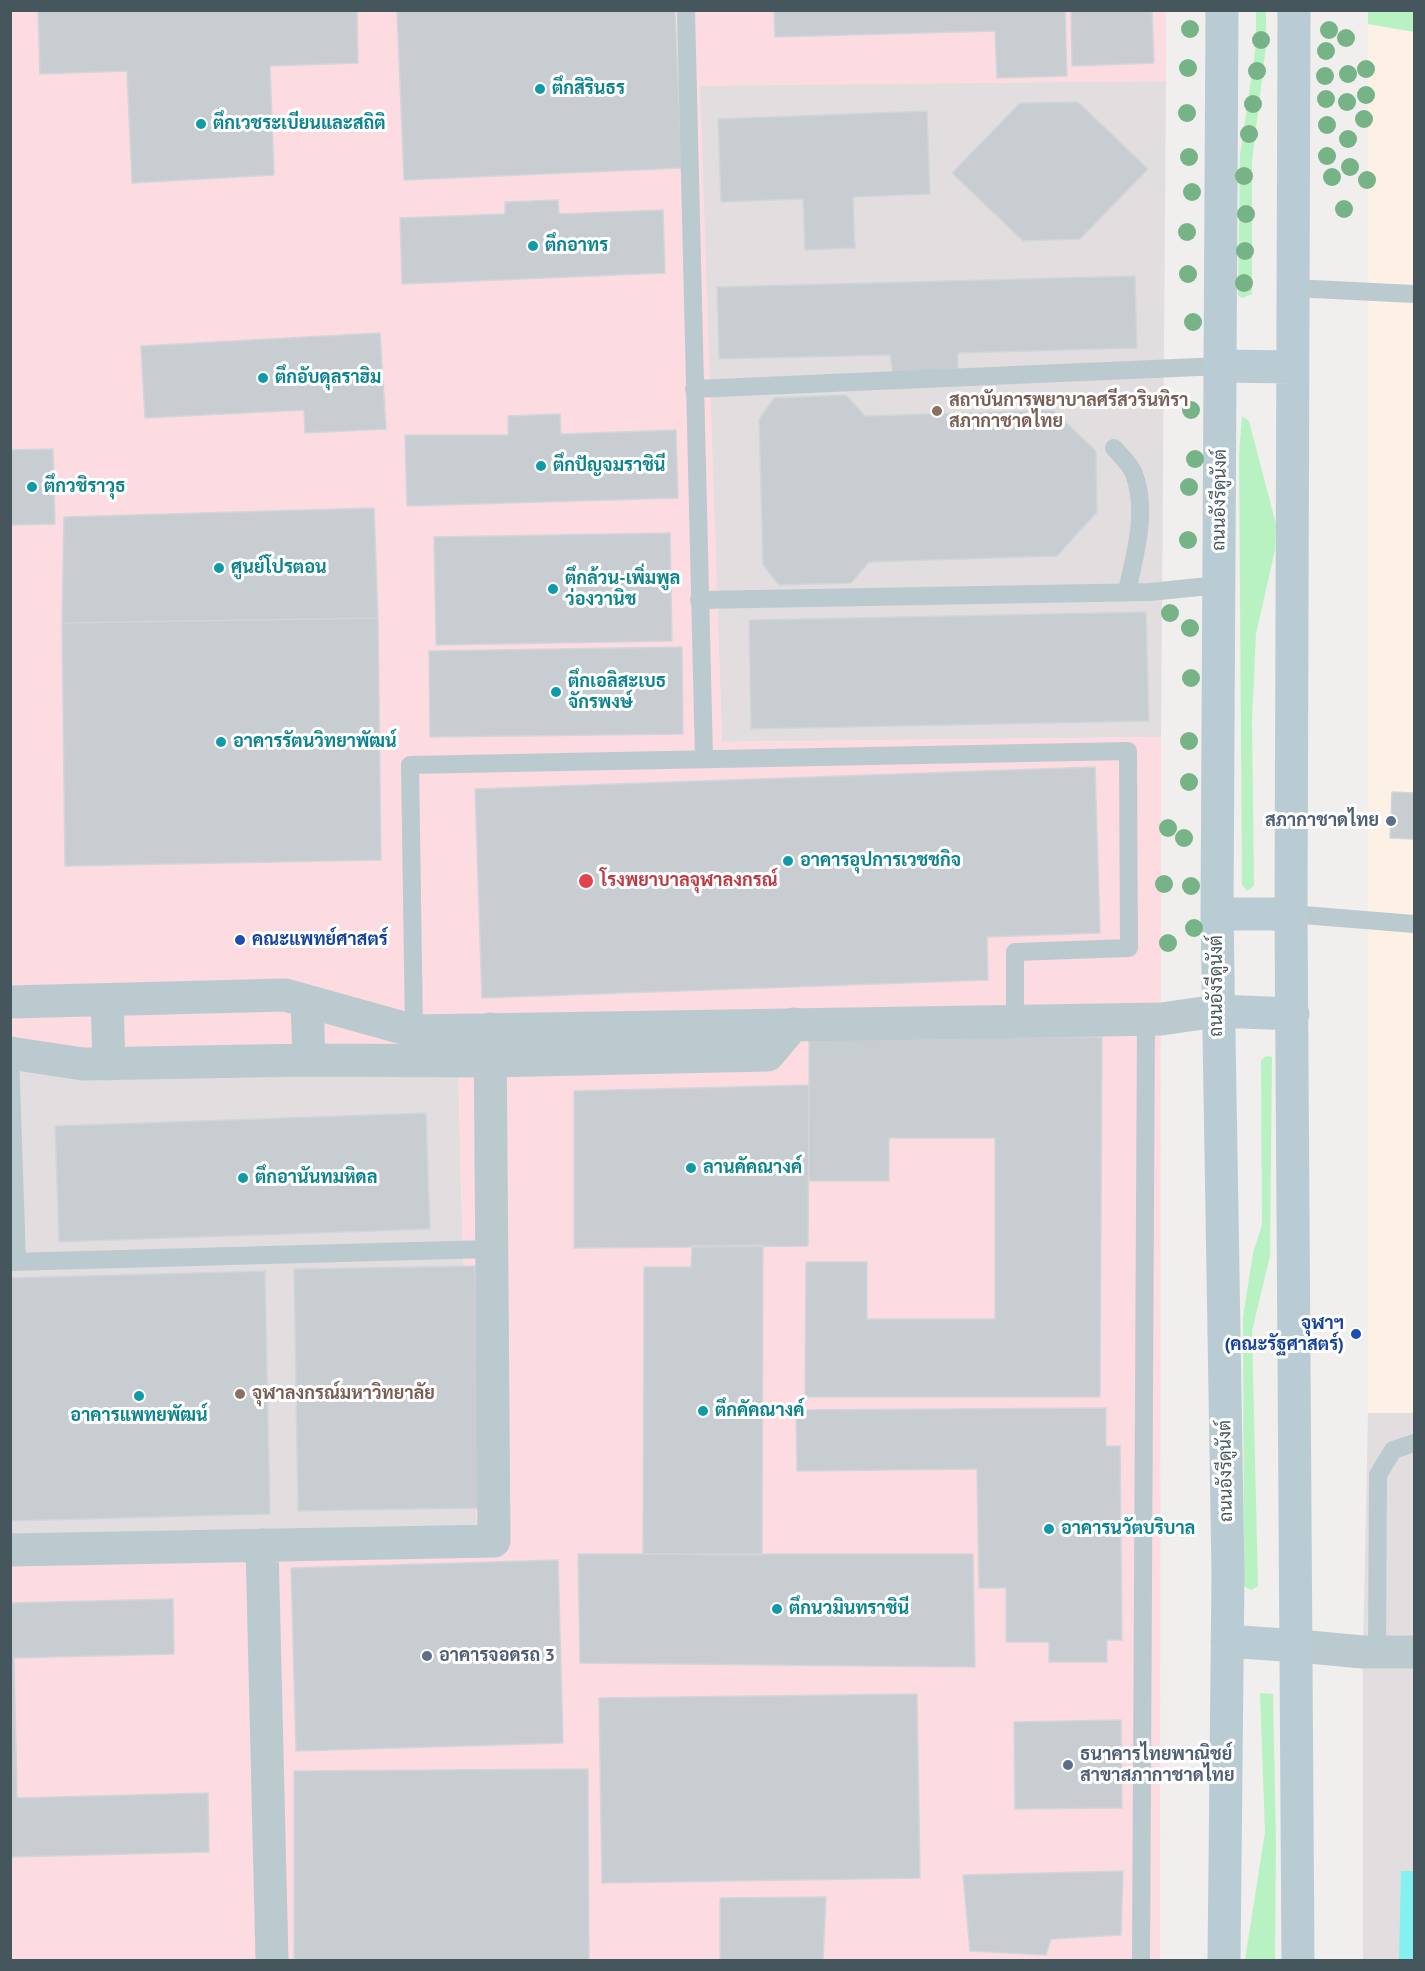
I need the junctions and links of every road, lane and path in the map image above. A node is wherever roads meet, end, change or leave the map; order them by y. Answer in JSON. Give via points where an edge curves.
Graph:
{"nodes":[{"id":1,"x":686,"y":10,"type":"edge"},
{"id":2,"x":1221,"y":10,"type":"edge"},
{"id":3,"x":1294,"y":10,"type":"edge"},
{"id":4,"x":1293,"y":288,"type":"junction"},
{"id":5,"x":1414,"y":294,"type":"edge"},
{"id":6,"x":1221,"y":366,"type":"junction"},
{"id":7,"x":1292,"y":367,"type":"junction"},
{"id":8,"x":694,"y":390,"type":"junction"},
{"id":9,"x":1114,"y":448,"type":"dead end"},
{"id":10,"x":1219,"y":585,"type":"junction"},
{"id":11,"x":1127,"y":591,"type":"junction"},
{"id":12,"x":699,"y":600,"type":"junction"},
{"id":13,"x":704,"y":758,"type":"junction"},
{"id":14,"x":1217,"y":914,"type":"junction"},
{"id":15,"x":1291,"y":914,"type":"junction"},
{"id":16,"x":1414,"y":924,"type":"edge"},
{"id":17,"x":107,"y":1000,"type":"junction"},
{"id":18,"x":307,"y":1001,"type":"junction"},
{"id":19,"x":10,"y":1002,"type":"edge"},
{"id":20,"x":1217,"y":1011,"type":"junction"},
{"id":21,"x":1293,"y":1014,"type":"junction"},
{"id":22,"x":1146,"y":1019,"type":"junction"},
{"id":23,"x":1015,"y":1021,"type":"junction"},
{"id":24,"x":794,"y":1024,"type":"junction"},
{"id":25,"x":490,"y":1029,"type":"junction"},
{"id":26,"x":414,"y":1031,"type":"junction"},
{"id":27,"x":10,"y":1054,"type":"edge"},
{"id":28,"x":309,"y":1060,"type":"junction"},
{"id":29,"x":488,"y":1061,"type":"junction"},
{"id":30,"x":109,"y":1064,"type":"junction"},
{"id":31,"x":489,"y":1249,"type":"junction"},
{"id":32,"x":14,"y":1261,"type":"edge"},
{"id":33,"x":1414,"y":1443,"type":"edge"},
{"id":34,"x":262,"y":1545,"type":"junction"},
{"id":35,"x":10,"y":1550,"type":"edge"},
{"id":36,"x":1227,"y":1641,"type":"junction"},
{"id":37,"x":1298,"y":1646,"type":"junction"},
{"id":38,"x":1377,"y":1652,"type":"junction"},
{"id":39,"x":1414,"y":1652,"type":"edge"},
{"id":40,"x":272,"y":1960,"type":"edge"},
{"id":41,"x":1141,"y":1960,"type":"edge"},
{"id":42,"x":1224,"y":1960,"type":"edge"},
{"id":43,"x":1298,"y":1960,"type":"edge"}],
"edges":[{"from":1,"to":8,"type":"lane"},
{"from":2,"to":6,"type":"main road","name":"ถนนอังรีดูนังต์"},
{"from":3,"to":4,"type":"main road"},
{"from":4,"to":5,"type":"lane"},
{"from":4,"to":7,"type":"main road"},
{"from":6,"to":7,"type":"main road"},
{"from":6,"to":8,"type":"lane"},
{"from":6,"to":10,"type":"main road","name":"ถนนอังรีดูนังต์"},
{"from":7,"to":15,"type":"main road"},
{"from":8,"to":12,"type":"lane"},
{"from":9,"to":11,"type":"lane","via":[[1134,473],[1140,507]]},
{"from":10,"to":11,"type":"lane"},
{"from":10,"to":14,"type":"main road","name":"ถนนอังรีดูนังต์"},
{"from":11,"to":12,"type":"lane"},
{"from":12,"to":13,"type":"lane"},
{"from":13,"to":23,"type":"lane","via":[[1128,751],[1129,948],[1015,952]]},
{"from":13,"to":26,"type":"lane","via":[[410,765]]},
{"from":14,"to":15,"type":"main road"},
{"from":14,"to":20,"type":"main road","name":"ถนนอังรีดูนังต์"},
{"from":15,"to":16,"type":"lane"},
{"from":15,"to":21,"type":"main road"},
{"from":17,"to":18,"type":"street","via":[[285,995]]},
{"from":17,"to":19,"type":"street"},
{"from":17,"to":30,"type":"street"},
{"from":18,"to":26,"type":"street"},
{"from":18,"to":28,"type":"street"},
{"from":20,"to":21,"type":"main road"},
{"from":20,"to":22,"type":"street"},
{"from":20,"to":36,"type":"main road","name":"ถนนอังรีดูนังต์"},
{"from":21,"to":37,"type":"main road"},
{"from":22,"to":23,"type":"street"},
{"from":22,"to":41,"type":"lane"},
{"from":23,"to":24,"type":"street"},
{"from":24,"to":25,"type":"street"},
{"from":24,"to":29,"type":"street","via":[[768,1055]]},
{"from":25,"to":26,"type":"street"},
{"from":25,"to":29,"type":"street"},
{"from":27,"to":30,"type":"street"},
{"from":27,"to":32,"type":"lane"},
{"from":28,"to":29,"type":"street"},
{"from":28,"to":30,"type":"street"},
{"from":29,"to":31,"type":"street"},
{"from":31,"to":32,"type":"lane"},
{"from":31,"to":34,"type":"street","via":[[494,1541]]},
{"from":33,"to":38,"type":"lane","via":[[1393,1450],[1378,1475]]},
{"from":34,"to":35,"type":"street"},
{"from":34,"to":40,"type":"street"},
{"from":36,"to":37,"type":"main road"},
{"from":36,"to":42,"type":"main road","name":"ถนนอังรีดูนังต์"},
{"from":37,"to":38,"type":"street"},
{"from":37,"to":43,"type":"main road"},
{"from":38,"to":39,"type":"street"}]}
